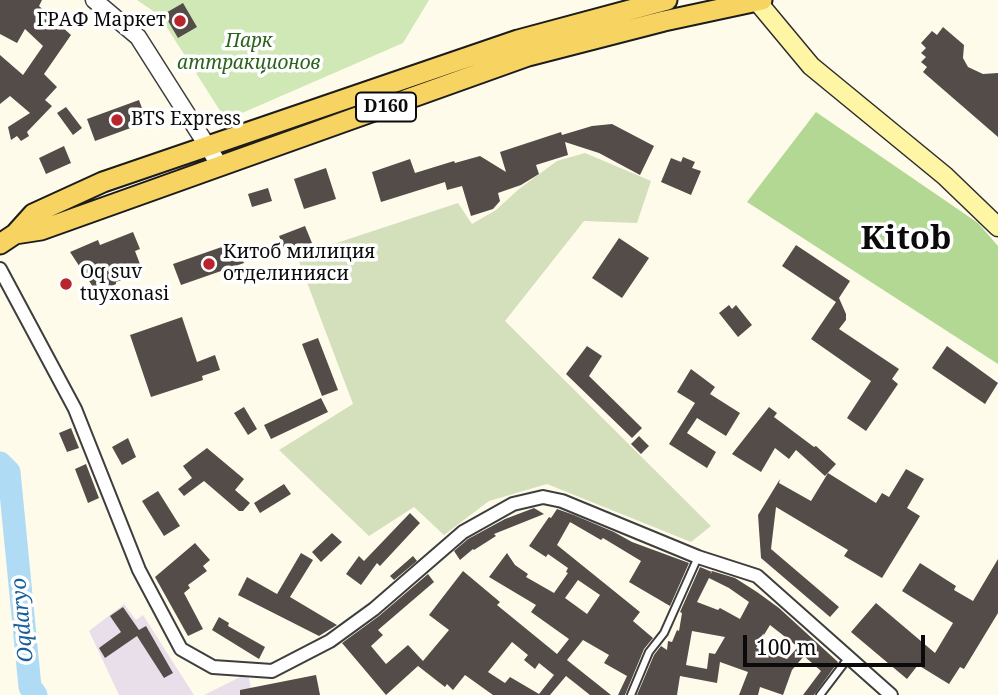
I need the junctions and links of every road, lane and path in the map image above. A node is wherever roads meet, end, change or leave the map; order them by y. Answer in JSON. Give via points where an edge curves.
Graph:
{"nodes":[{"id":1,"x":94,"y":0,"type":"edge"},
{"id":2,"x":667,"y":0,"type":"edge"},
{"id":3,"x":759,"y":0,"type":"edge"},
{"id":4,"x":206,"y":145,"type":"junction"},
{"id":5,"x":220,"y":166,"type":"junction"},
{"id":6,"x":998,"y":228,"type":"edge"},
{"id":7,"x":8,"y":239,"type":"edge"},
{"id":8,"x":0,"y":269,"type":"edge"},
{"id":9,"x":698,"y":557,"type":"junction"},
{"id":10,"x":849,"y":657,"type":"junction"},
{"id":11,"x":631,"y":695,"type":"edge"},
{"id":12,"x":820,"y":695,"type":"edge"},
{"id":13,"x":891,"y":695,"type":"edge"}],
"edges":[{"from":1,"to":4,"type":"street","via":[[138,37]]},
{"from":2,"to":4,"type":"main road","number":"D160","via":[[518,40]]},
{"from":3,"to":5,"type":"main road","number":"D160","via":[[528,57]]},
{"from":3,"to":6,"type":"main road","via":[[811,66],[945,176]]},
{"from":4,"to":5,"type":"street"},
{"from":4,"to":7,"type":"main road","number":"D160","via":[[103,182],[33,214]]},
{"from":5,"to":7,"type":"main road","number":"D160"},
{"from":8,"to":9,"type":"street","via":[[75,408],[139,570],[181,649],[213,667],[272,671],[284,665],[374,609],[463,532],[513,504],[533,499],[562,502]]},
{"from":9,"to":10,"type":"street","via":[[757,576]]},
{"from":9,"to":11,"type":"lane"},
{"from":10,"to":12,"type":"lane"},
{"from":10,"to":13,"type":"street"}]}
